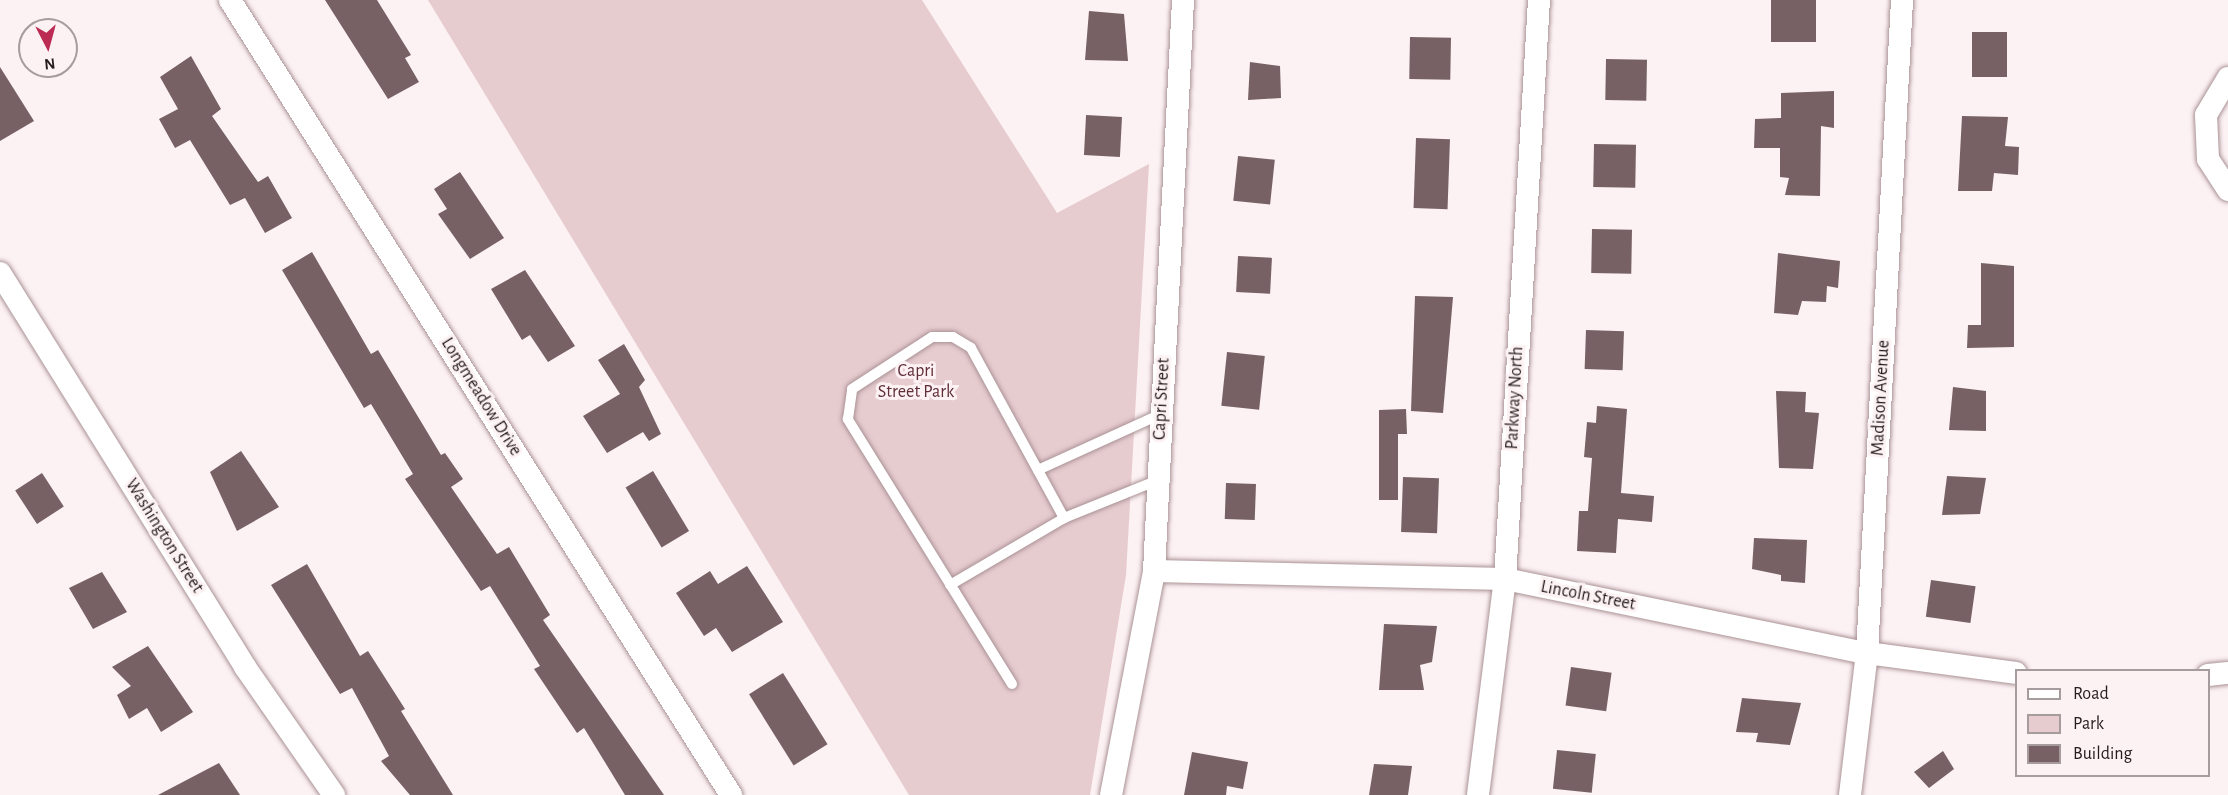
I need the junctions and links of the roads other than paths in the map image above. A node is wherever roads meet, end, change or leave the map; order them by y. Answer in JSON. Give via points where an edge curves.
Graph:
{"nodes":[{"id":1,"x":230,"y":0,"type":"edge"},
{"id":2,"x":1183,"y":0,"type":"edge"},
{"id":3,"x":1539,"y":0,"type":"edge"},
{"id":4,"x":1902,"y":0,"type":"edge"},
{"id":5,"x":2228,"y":78,"type":"edge"},
{"id":6,"x":2228,"y":190,"type":"edge"},
{"id":7,"x":0,"y":273,"type":"edge"},
{"id":8,"x":1162,"y":414,"type":"junction"},
{"id":9,"x":1038,"y":470,"type":"junction"},
{"id":10,"x":1158,"y":480,"type":"junction"},
{"id":11,"x":1064,"y":518,"type":"junction"},
{"id":12,"x":1154,"y":571,"type":"junction"},
{"id":13,"x":1505,"y":579,"type":"junction"},
{"id":14,"x":950,"y":585,"type":"junction"},
{"id":15,"x":1867,"y":652,"type":"junction"},
{"id":16,"x":2015,"y":673,"type":"edge"},
{"id":17,"x":2228,"y":673,"type":"edge"},
{"id":18,"x":2210,"y":675,"type":"edge"},
{"id":19,"x":1012,"y":684,"type":"dead end"},
{"id":20,"x":334,"y":795,"type":"edge"},
{"id":21,"x":731,"y":795,"type":"edge"},
{"id":22,"x":1111,"y":795,"type":"edge"},
{"id":23,"x":1478,"y":795,"type":"edge"},
{"id":24,"x":1850,"y":795,"type":"edge"}],
"edges":[{"from":1,"to":21,"type":"street","name":"Longmeadow Drive"},
{"from":2,"to":8,"type":"street","name":"Capri Street"},
{"from":3,"to":13,"type":"street","name":"Parkway North"},
{"from":4,"to":15,"type":"street","name":"Madison Avenue"},
{"from":5,"to":6,"type":"street","via":[[2206,115],[2208,159]]},
{"from":7,"to":20,"type":"street","name":"Washington Street","via":[[245,668]]},
{"from":8,"to":9,"type":"lane"},
{"from":8,"to":10,"type":"street","name":"Capri Street"},
{"from":9,"to":11,"type":"lane"},
{"from":9,"to":14,"type":"lane","via":[[970,348],[953,337],[932,337],[852,389],[848,419]]},
{"from":10,"to":11,"type":"lane"},
{"from":10,"to":12,"type":"street","name":"Capri Street"},
{"from":11,"to":14,"type":"lane"},
{"from":12,"to":13,"type":"street","name":"Lincoln Street"},
{"from":12,"to":22,"type":"street","name":"Capri Street"},
{"from":13,"to":15,"type":"street","name":"Lincoln Street"},
{"from":13,"to":23,"type":"street","name":"Parkway North"},
{"from":14,"to":19,"type":"lane"},
{"from":15,"to":16,"type":"street","name":"Lincoln Street"},
{"from":15,"to":24,"type":"street","name":"Madison Avenue"},
{"from":17,"to":18,"type":"street"}]}
